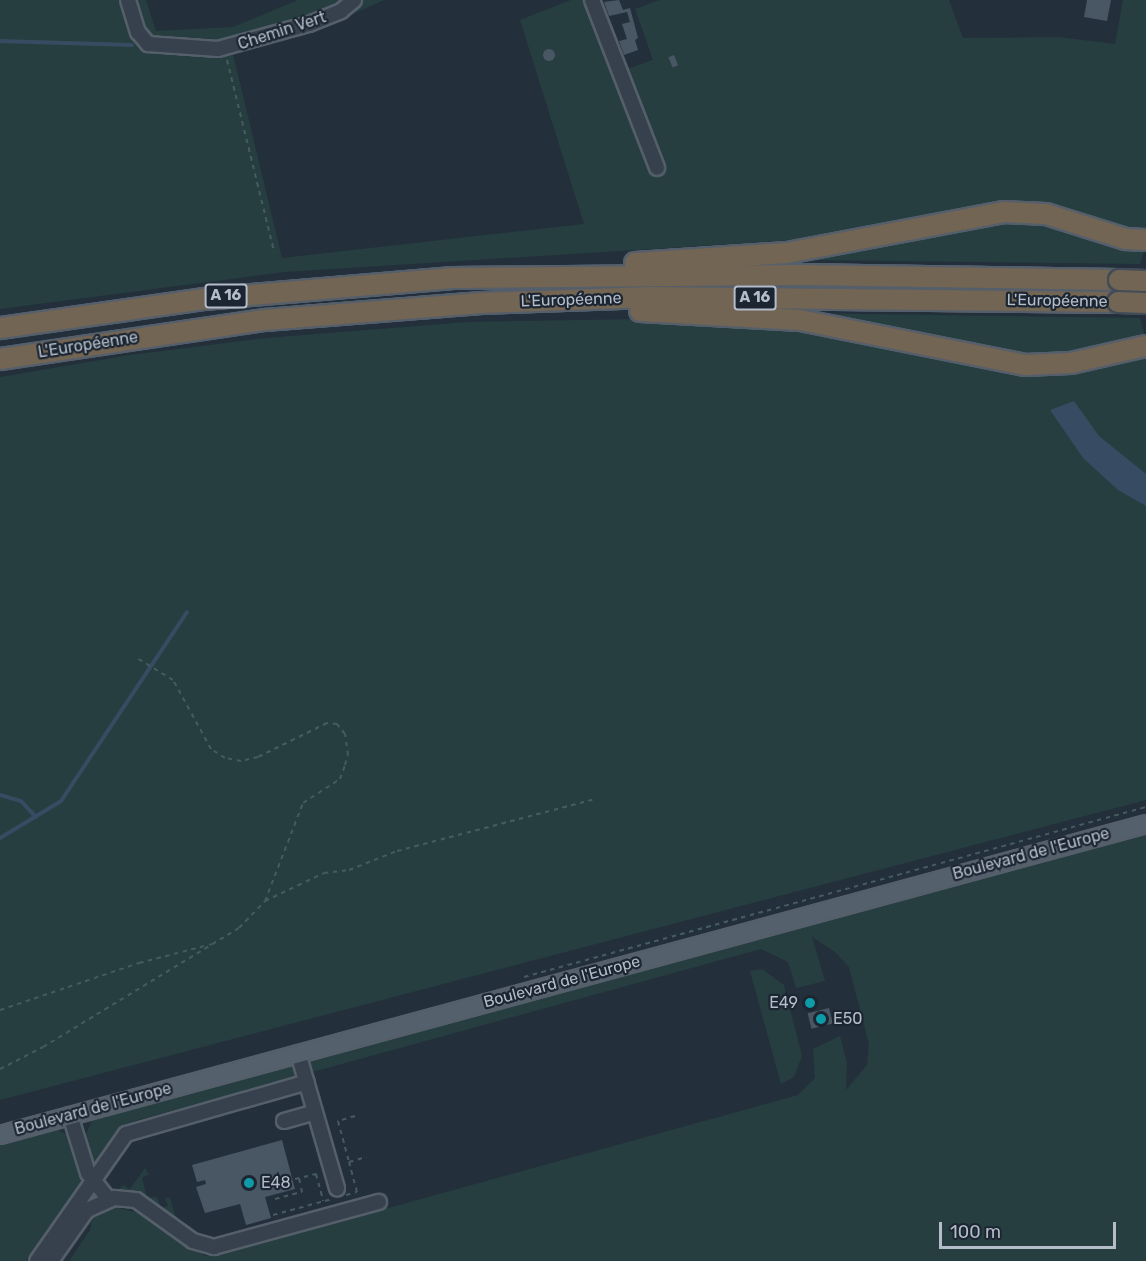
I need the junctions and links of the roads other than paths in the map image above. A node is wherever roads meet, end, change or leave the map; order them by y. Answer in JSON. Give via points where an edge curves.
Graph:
{"nodes":[{"id":1,"x":129,"y":0,"type":"edge"},
{"id":2,"x":354,"y":0,"type":"edge"},
{"id":3,"x":592,"y":0,"type":"edge"},
{"id":4,"x":657,"y":168,"type":"dead end"},
{"id":5,"x":1146,"y":240,"type":"edge"},
{"id":6,"x":453,"y":278,"type":"junction"},
{"id":7,"x":1146,"y":281,"type":"edge"},
{"id":8,"x":1146,"y":303,"type":"edge"},
{"id":9,"x":393,"y":309,"type":"junction"},
{"id":10,"x":0,"y":328,"type":"edge"},
{"id":11,"x":1146,"y":346,"type":"edge"},
{"id":12,"x":0,"y":359,"type":"edge"},
{"id":13,"x":1146,"y":819,"type":"edge"},
{"id":14,"x":1146,"y":824,"type":"edge"},
{"id":15,"x":1123,"y":828,"type":"junction"},
{"id":16,"x":298,"y":1053,"type":"junction"},
{"id":17,"x":307,"y":1082,"type":"junction"},
{"id":18,"x":315,"y":1112,"type":"junction"},
{"id":19,"x":70,"y":1115,"type":"junction"},
{"id":20,"x":284,"y":1121,"type":"dead end"},
{"id":21,"x":0,"y":1135,"type":"edge"},
{"id":22,"x":92,"y":1181,"type":"junction"},
{"id":23,"x":337,"y":1188,"type":"dead end"},
{"id":24,"x":108,"y":1199,"type":"junction"},
{"id":25,"x":379,"y":1202,"type":"dead end"},
{"id":26,"x":37,"y":1261,"type":"edge"},
{"id":27,"x":51,"y":1261,"type":"edge"}],
"edges":[{"from":1,"to":2,"type":"street","name":"Chemin Vert","via":[[138,32],[148,44],[224,49],[316,21],[346,9]]},
{"from":3,"to":4,"type":"street"},
{"from":5,"to":6,"type":"highway","via":[[1126,238],[1046,214],[1003,212],[787,253],[573,265]]},
{"from":6,"to":7,"type":"highway","name":"L'Européenne","number":"A 16","bridge":true,"via":[[778,275]]},
{"from":6,"to":10,"type":"highway","name":"L'Européenne","number":"A 16","via":[[204,299]]},
{"from":8,"to":9,"type":"highway","name":"L'Européenne","number":"A 16","bridge":true,"via":[[650,297]]},
{"from":9,"to":11,"type":"highway","via":[[650,311],[770,317],[839,326],[1034,365],[1071,363]]},
{"from":9,"to":12,"type":"highway","name":"L'Européenne","number":"A 16","via":[[216,326]]},
{"from":13,"to":15,"type":"main road","name":"Boulevard de l'Europe"},
{"from":14,"to":15,"type":"main road","name":"Boulevard de l'Europe"},
{"from":15,"to":16,"type":"main road","name":"Boulevard de l'Europe"},
{"from":16,"to":17,"type":"street"},
{"from":16,"to":19,"type":"main road","name":"Boulevard de l'Europe"},
{"from":17,"to":18,"type":"street"},
{"from":17,"to":22,"type":"street","via":[[132,1131],[120,1139]]},
{"from":18,"to":20,"type":"street"},
{"from":18,"to":23,"type":"street"},
{"from":19,"to":21,"type":"main road","name":"Boulevard de l'Europe"},
{"from":19,"to":22,"type":"street"},
{"from":22,"to":24,"type":"street"},
{"from":22,"to":26,"type":"street"},
{"from":24,"to":25,"type":"street","via":[[131,1198],[193,1241],[214,1246]]},
{"from":24,"to":27,"type":"street","via":[[84,1214]]}]}
